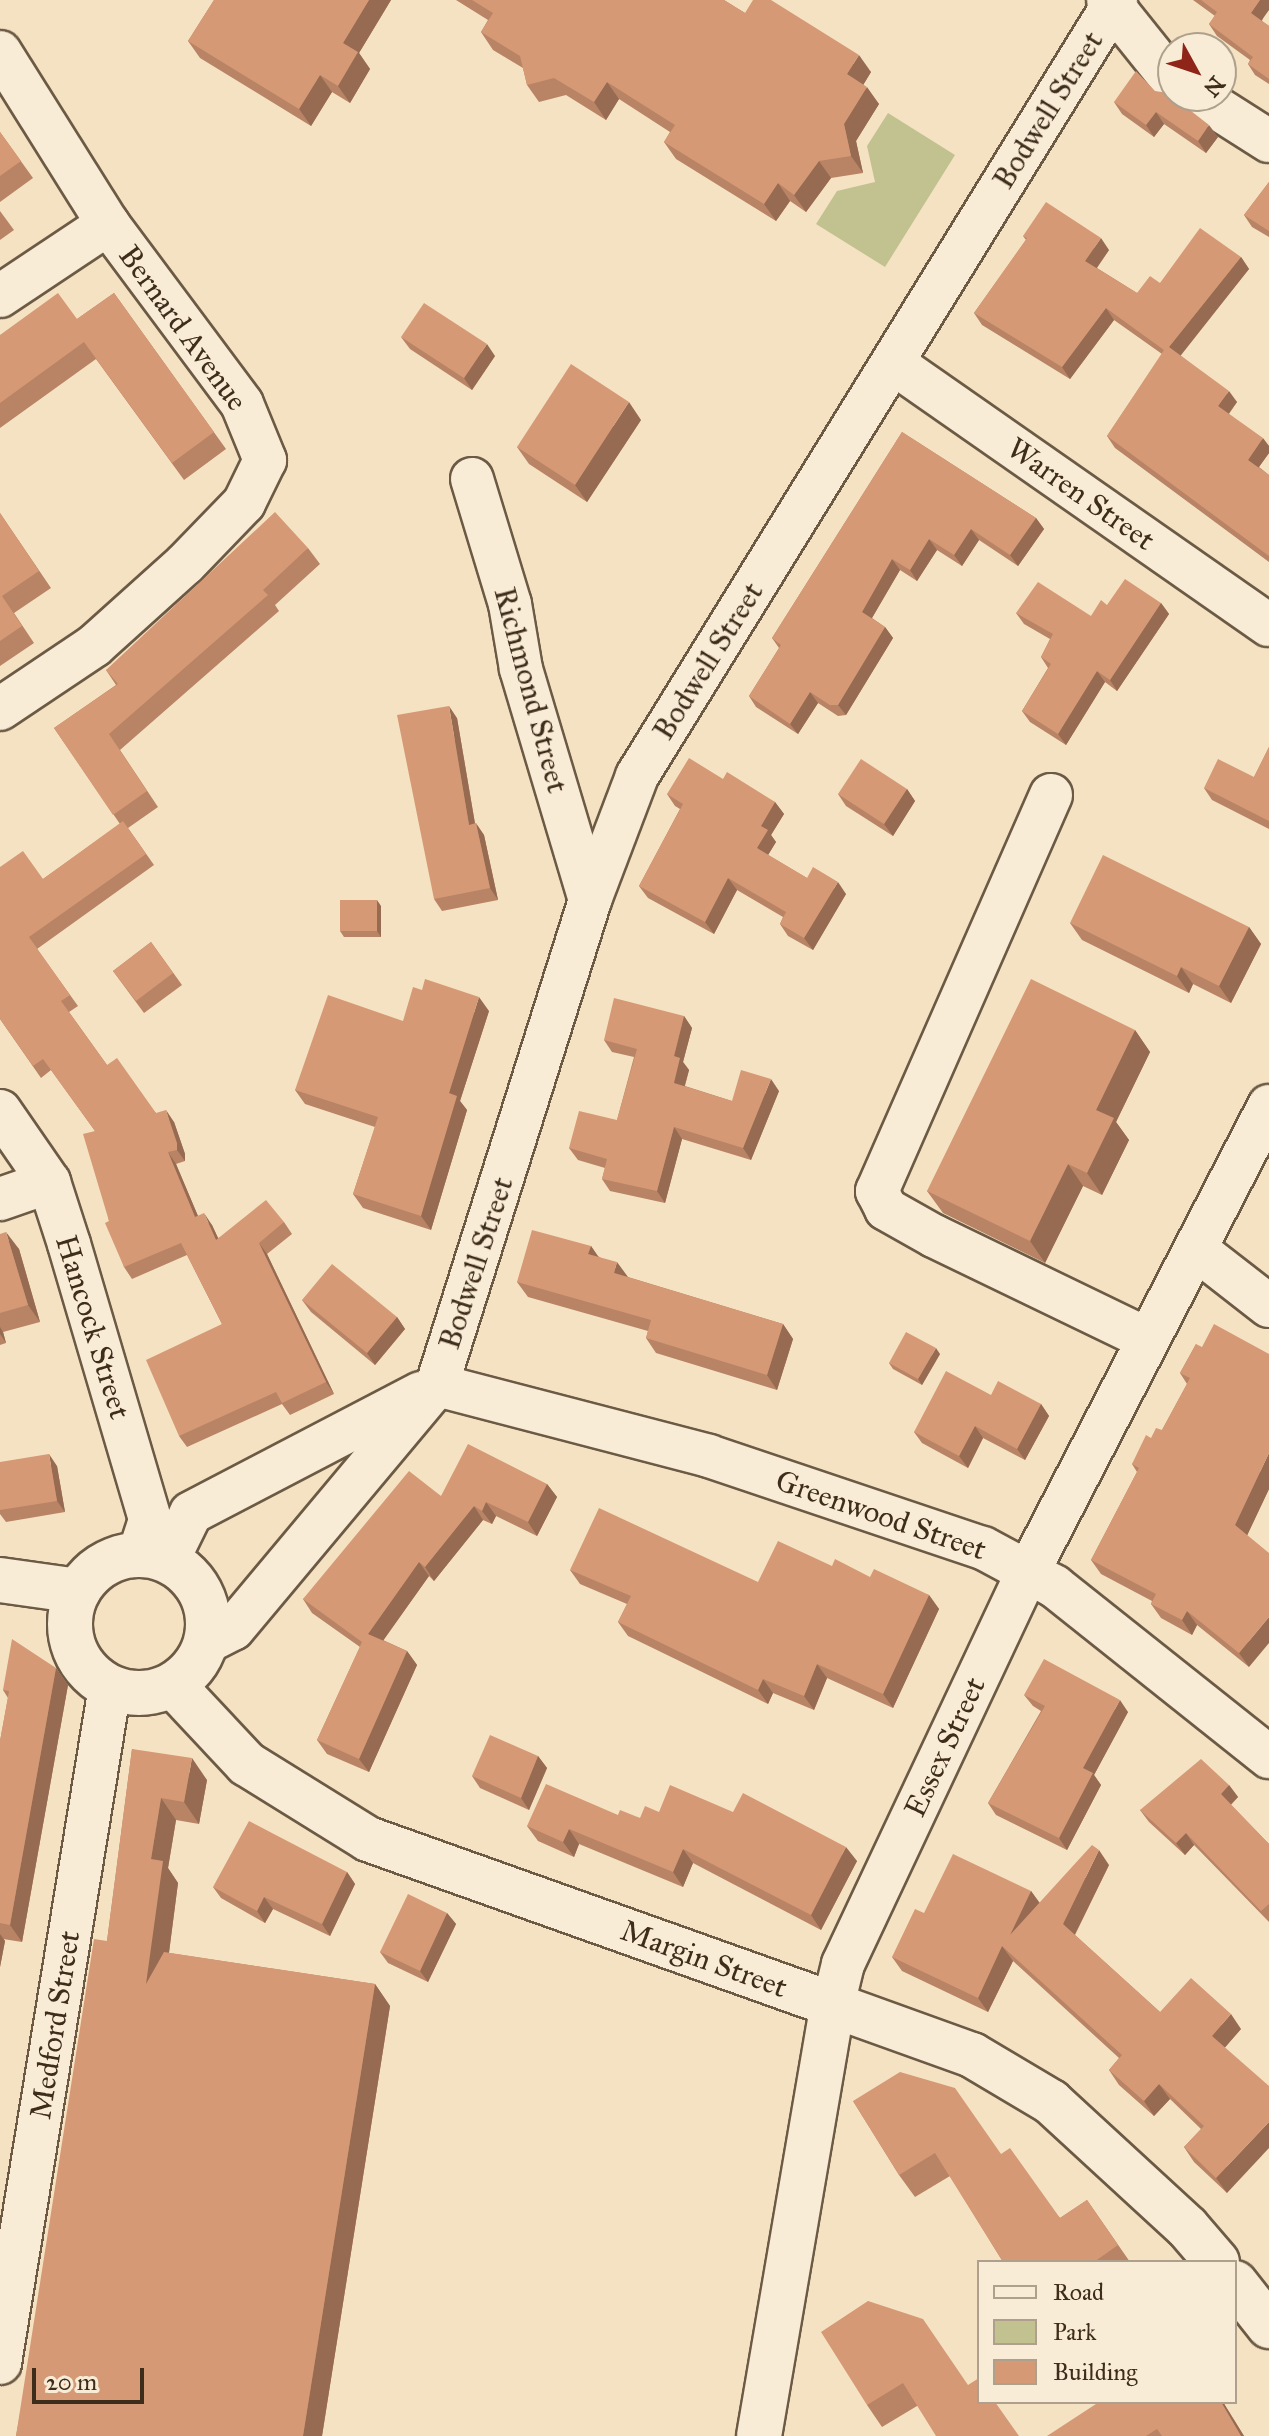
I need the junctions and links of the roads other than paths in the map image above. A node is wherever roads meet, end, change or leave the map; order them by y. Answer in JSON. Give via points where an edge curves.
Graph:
{"nodes":[{"id":1,"x":1112,"y":2,"type":"edge"},
{"id":2,"x":0,"y":52,"type":"edge"},
{"id":3,"x":1157,"y":60,"type":"edge"},
{"id":4,"x":1223,"y":112,"type":"edge"},
{"id":5,"x":1269,"y":141,"type":"edge"},
{"id":6,"x":108,"y":224,"type":"junction"},
{"id":7,"x":0,"y":296,"type":"edge"},
{"id":8,"x":893,"y":363,"type":"junction"},
{"id":9,"x":472,"y":479,"type":"dead end"},
{"id":10,"x":1269,"y":625,"type":"edge"},
{"id":11,"x":0,"y":709,"type":"edge"},
{"id":12,"x":1051,"y":795,"type":"dead end"},
{"id":13,"x":590,"y":900,"type":"junction"},
{"id":14,"x":1269,"y":1106,"type":"edge"},
{"id":15,"x":0,"y":1111,"type":"edge"},
{"id":16,"x":49,"y":1182,"type":"junction"},
{"id":17,"x":0,"y":1199,"type":"edge"},
{"id":18,"x":1197,"y":1250,"type":"junction"},
{"id":19,"x":1269,"y":1306,"type":"edge"},
{"id":20,"x":1147,"y":1339,"type":"junction"},
{"id":21,"x":437,"y":1385,"type":"junction"},
{"id":22,"x":153,"y":1557,"type":"junction"},
{"id":23,"x":1028,"y":1572,"type":"junction"},
{"id":24,"x":0,"y":1580,"type":"edge"},
{"id":25,"x":78,"y":1591,"type":"junction"},
{"id":26,"x":207,"y":1642,"type":"junction"},
{"id":27,"x":173,"y":1685,"type":"junction"},
{"id":28,"x":110,"y":1687,"type":"junction"},
{"id":29,"x":1269,"y":1757,"type":"edge"},
{"id":30,"x":833,"y":2005,"type":"junction"},
{"id":31,"x":1215,"y":2260,"type":"edge"},
{"id":32,"x":1237,"y":2286,"type":"edge"},
{"id":33,"x":1269,"y":2326,"type":"edge"},
{"id":34,"x":0,"y":2363,"type":"edge"},
{"id":35,"x":759,"y":2436,"type":"edge"}],
"edges":[{"from":1,"to":3,"type":"street"},
{"from":1,"to":8,"type":"street","name":"Bodwell Street"},
{"from":2,"to":6,"type":"street","name":"Bernard Avenue"},
{"from":4,"to":5,"type":"street"},
{"from":6,"to":7,"type":"street"},
{"from":6,"to":11,"type":"street","name":"Bernard Avenue","via":[[242,404],[265,460],[244,503],[185,564],[94,646]]},
{"from":8,"to":10,"type":"street","name":"Warren Street"},
{"from":8,"to":13,"type":"street","name":"Bodwell Street","via":[[637,776]]},
{"from":9,"to":13,"type":"street","name":"Richmond Street","via":[[510,604],[521,669]]},
{"from":12,"to":20,"type":"street","via":[[877,1191],[886,1209],[910,1223]]},
{"from":13,"to":21,"type":"street","name":"Bodwell Street"},
{"from":14,"to":18,"type":"street","name":"Essex Street"},
{"from":15,"to":16,"type":"street","name":"Hancock Street"},
{"from":16,"to":17,"type":"street"},
{"from":16,"to":22,"type":"street","name":"Hancock Street","via":[[150,1520]]},
{"from":18,"to":19,"type":"street"},
{"from":18,"to":20,"type":"street","name":"Essex Street"},
{"from":20,"to":23,"type":"street","name":"Essex Street"},
{"from":21,"to":22,"type":"street","name":"Bodwell Street","via":[[191,1513]]},
{"from":21,"to":23,"type":"street","name":"Greenwood Street","via":[[709,1456],[983,1548]]},
{"from":21,"to":26,"type":"street","name":"Bodwell Street","via":[[233,1629]]},
{"from":22,"to":25,"type":"street","via":[[109,1561]]},
{"from":22,"to":26,"type":"street","via":[[200,1589],[209,1619]]},
{"from":23,"to":29,"type":"street","name":"Greenwood Street","via":[[1066,1595]]},
{"from":23,"to":30,"type":"street","name":"Essex Street","via":[[843,1964]]},
{"from":24,"to":25,"type":"street"},
{"from":25,"to":28,"type":"street","via":[[71,1613],[74,1645],[90,1673]]},
{"from":26,"to":27,"type":"street","via":[[197,1664]]},
{"from":27,"to":28,"type":"street","via":[[133,1694]]},
{"from":27,"to":30,"type":"street","name":"Margin Street","via":[[247,1764],[368,1839]]},
{"from":28,"to":34,"type":"street","name":"Medford Street"},
{"from":30,"to":31,"type":"street","name":"Margin Street","via":[[972,2055],[1051,2102],[1187,2227]]},
{"from":30,"to":35,"type":"street","name":"Essex Street"},
{"from":32,"to":33,"type":"street"}]}
